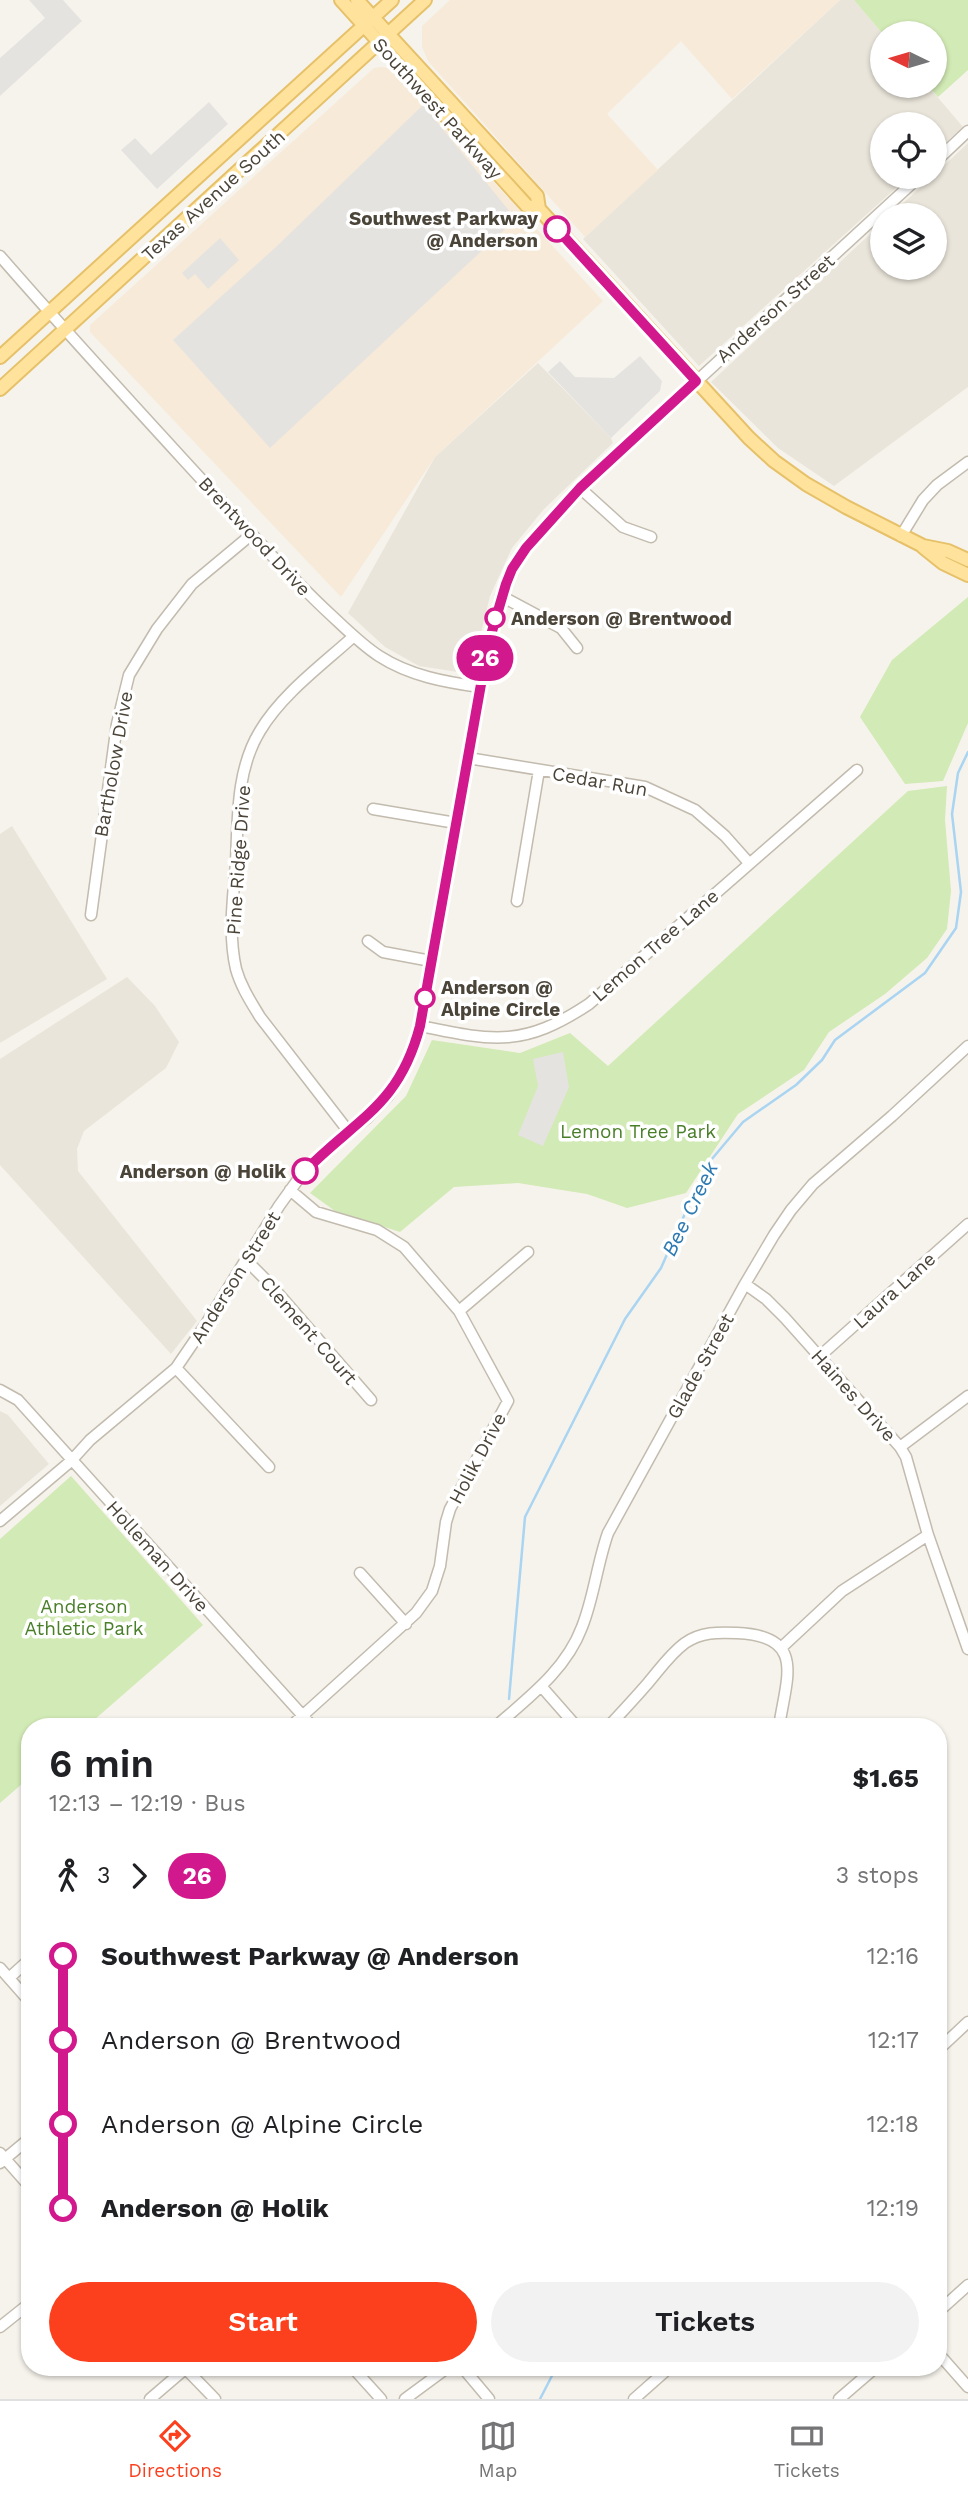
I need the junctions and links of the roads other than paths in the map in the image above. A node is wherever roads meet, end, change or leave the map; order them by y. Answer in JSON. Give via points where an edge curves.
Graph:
{"nodes":[{"id":1,"x":341,"y":0,"type":"edge"},
{"id":2,"x":357,"y":0,"type":"edge"},
{"id":3,"x":392,"y":0,"type":"edge"},
{"id":4,"x":425,"y":0,"type":"edge"},
{"id":5,"x":368,"y":21,"type":"junction"},
{"id":6,"x":384,"y":38,"type":"junction"},
{"id":7,"x":968,"y":131,"type":"edge"},
{"id":8,"x":947,"y":151,"type":"edge"},
{"id":9,"x":906,"y":189,"type":"edge"},
{"id":10,"x":0,"y":256,"type":"edge"},
{"id":11,"x":50,"y":313,"type":"junction"},
{"id":12,"x":65,"y":330,"type":"junction"},
{"id":13,"x":0,"y":357,"type":"edge"},
{"id":14,"x":696,"y":381,"type":"junction"},
{"id":15,"x":0,"y":389,"type":"edge"},
{"id":16,"x":968,"y":462,"type":"edge"},
{"id":17,"x":580,"y":488,"type":"junction"},
{"id":18,"x":252,"y":534,"type":"junction"},
{"id":19,"x":901,"y":536,"type":"junction"},
{"id":20,"x":651,"y":537,"type":"dead end"},
{"id":21,"x":923,"y":546,"type":"junction"},
{"id":22,"x":968,"y":560,"type":"edge"},
{"id":23,"x":968,"y":575,"type":"edge"},
{"id":24,"x":501,"y":596,"type":"junction"},
{"id":25,"x":354,"y":636,"type":"junction"},
{"id":26,"x":577,"y":648,"type":"dead end"},
{"id":27,"x":480,"y":687,"type":"junction"},
{"id":28,"x":468,"y":758,"type":"junction"},
{"id":29,"x":539,"y":770,"type":"junction"},
{"id":30,"x":856,"y":771,"type":"dead end"},
{"id":31,"x":373,"y":809,"type":"dead end"},
{"id":32,"x":456,"y":823,"type":"junction"},
{"id":33,"x":749,"y":863,"type":"junction"},
{"id":34,"x":517,"y":901,"type":"dead end"},
{"id":35,"x":91,"y":915,"type":"dead end"},
{"id":36,"x":368,"y":942,"type":"dead end"},
{"id":37,"x":431,"y":961,"type":"junction"},
{"id":38,"x":420,"y":1026,"type":"junction"},
{"id":39,"x":968,"y":1046,"type":"edge"},
{"id":40,"x":349,"y":1132,"type":"junction"},
{"id":41,"x":290,"y":1190,"type":"junction"},
{"id":42,"x":968,"y":1224,"type":"edge"},
{"id":43,"x":527,"y":1252,"type":"dead end"},
{"id":44,"x":246,"y":1260,"type":"junction"},
{"id":45,"x":745,"y":1284,"type":"junction"},
{"id":46,"x":459,"y":1311,"type":"junction"},
{"id":47,"x":820,"y":1356,"type":"junction"},
{"id":48,"x":176,"y":1367,"type":"junction"},
{"id":49,"x":0,"y":1390,"type":"edge"},
{"id":50,"x":968,"y":1396,"type":"edge"},
{"id":51,"x":371,"y":1400,"type":"dead end"},
{"id":52,"x":900,"y":1447,"type":"junction"},
{"id":53,"x":71,"y":1461,"type":"junction"},
{"id":54,"x":269,"y":1467,"type":"dead end"},
{"id":55,"x":0,"y":1521,"type":"edge"},
{"id":56,"x":928,"y":1535,"type":"junction"},
{"id":57,"x":360,"y":1573,"type":"dead end"},
{"id":58,"x":406,"y":1624,"type":"junction"},
{"id":59,"x":782,"y":1647,"type":"junction"},
{"id":60,"x":968,"y":1649,"type":"edge"},
{"id":61,"x":541,"y":1686,"type":"junction"},
{"id":62,"x":303,"y":1716,"type":"junction"},
{"id":63,"x":301,"y":1718,"type":"edge"},
{"id":64,"x":505,"y":1718,"type":"edge"},
{"id":65,"x":569,"y":1718,"type":"edge"},
{"id":66,"x":616,"y":1718,"type":"edge"},
{"id":67,"x":781,"y":1718,"type":"edge"},
{"id":68,"x":21,"y":1967,"type":"edge"},
{"id":69,"x":0,"y":1968,"type":"edge"},
{"id":70,"x":9,"y":1978,"type":"junction"},
{"id":71,"x":21,"y":1992,"type":"edge"},
{"id":72,"x":968,"y":2022,"type":"edge"},
{"id":73,"x":947,"y":2042,"type":"edge"},
{"id":74,"x":21,"y":2144,"type":"edge"},
{"id":75,"x":2,"y":2158,"type":"edge"},
{"id":76,"x":21,"y":2178,"type":"edge"},
{"id":77,"x":968,"y":2285,"type":"edge"},
{"id":78,"x":947,"y":2304,"type":"edge"},
{"id":79,"x":21,"y":2310,"type":"edge"},
{"id":80,"x":0,"y":2327,"type":"edge"},
{"id":81,"x":947,"y":2363,"type":"edge"},
{"id":82,"x":176,"y":2376,"type":"edge"},
{"id":83,"x":193,"y":2376,"type":"edge"},
{"id":84,"x":360,"y":2376,"type":"edge"},
{"id":85,"x":436,"y":2376,"type":"edge"},
{"id":86,"x":470,"y":2376,"type":"edge"},
{"id":87,"x":660,"y":2376,"type":"edge"},
{"id":88,"x":866,"y":2376,"type":"edge"},
{"id":89,"x":968,"y":2387,"type":"edge"},
{"id":90,"x":150,"y":2399,"type":"edge"},
{"id":91,"x":215,"y":2399,"type":"edge"},
{"id":92,"x":381,"y":2399,"type":"edge"},
{"id":93,"x":405,"y":2399,"type":"edge"},
{"id":94,"x":489,"y":2399,"type":"edge"},
{"id":95,"x":634,"y":2399,"type":"edge"},
{"id":96,"x":839,"y":2399,"type":"edge"}],
"edges":[{"from":1,"to":5,"type":"main road","name":"Southwest Parkway"},
{"from":2,"to":5,"type":"main road","name":"Southwest Parkway"},
{"from":3,"to":5,"type":"main road","name":"Texas Avenue South"},
{"from":4,"to":6,"type":"main road","name":"Texas Avenue South"},
{"from":5,"to":6,"type":"main road","name":"Southwest Parkway"},
{"from":5,"to":11,"type":"main road","name":"Texas Avenue South"},
{"from":6,"to":12,"type":"main road","name":"Texas Avenue South"},
{"from":6,"to":14,"type":"main road","name":"Southwest Parkway","via":[[537,196],[539,209]]},
{"from":7,"to":8,"type":"street"},
{"from":9,"to":14,"type":"street","name":"Anderson Street"},
{"from":10,"to":11,"type":"street","name":"Brentwood Drive"},
{"from":11,"to":12,"type":"street","name":"Brentwood Drive"},
{"from":11,"to":13,"type":"main road","name":"Texas Avenue South"},
{"from":12,"to":15,"type":"main road","name":"Texas Avenue South"},
{"from":12,"to":18,"type":"street","name":"Brentwood Drive"},
{"from":14,"to":17,"type":"street","name":"Anderson Street"},
{"from":14,"to":19,"type":"main road","name":"Southwest Parkway","via":[[774,461],[816,490]]},
{"from":16,"to":19,"type":"street","via":[[923,500]]},
{"from":17,"to":20,"type":"street","via":[[623,527]]},
{"from":17,"to":24,"type":"street","name":"Anderson Street","via":[[526,548]]},
{"from":18,"to":25,"type":"street","name":"Brentwood Drive"},
{"from":18,"to":35,"type":"street","name":"Bartholow Drive","via":[[192,584],[129,675],[117,724]]},
{"from":19,"to":21,"type":"main road","name":"Southwest Parkway"},
{"from":21,"to":22,"type":"main road","name":"Southwest Parkway"},
{"from":21,"to":23,"type":"main road","name":"Southwest Parkway"},
{"from":24,"to":26,"type":"street","via":[[561,628]]},
{"from":24,"to":27,"type":"street","name":"Anderson Street"},
{"from":25,"to":27,"type":"street","name":"Brentwood Drive","via":[[380,657],[407,670]]},
{"from":25,"to":40,"type":"street","name":"Pine Ridge Drive","via":[[283,701],[252,747],[240,792],[232,923],[236,967],[247,997]]},
{"from":27,"to":28,"type":"street","name":"Anderson Street"},
{"from":28,"to":29,"type":"street","name":"Cedar Run"},
{"from":28,"to":32,"type":"street","name":"Anderson Street"},
{"from":29,"to":33,"type":"street","name":"Cedar Run","via":[[626,782],[663,794],[708,821]]},
{"from":29,"to":34,"type":"street"},
{"from":30,"to":33,"type":"street","name":"Lemon Tree Lane"},
{"from":31,"to":32,"type":"street"},
{"from":32,"to":37,"type":"street","name":"Anderson Street"},
{"from":33,"to":38,"type":"street","name":"Lemon Tree Lane","via":[[589,1004],[566,1019],[506,1038]]},
{"from":36,"to":37,"type":"street","via":[[383,952]]},
{"from":37,"to":38,"type":"street","name":"Anderson Street"},
{"from":38,"to":40,"type":"street","name":"Anderson Street","via":[[413,1051],[388,1096]]},
{"from":39,"to":45,"type":"street","name":"Glade Street","via":[[813,1184],[774,1235]]},
{"from":40,"to":41,"type":"street","name":"Anderson Street"},
{"from":41,"to":44,"type":"street","name":"Anderson Street"},
{"from":41,"to":46,"type":"street","name":"Holik Drive","via":[[316,1212],[377,1230],[394,1240]]},
{"from":42,"to":47,"type":"street","name":"Laura Lane"},
{"from":43,"to":46,"type":"street"},
{"from":44,"to":48,"type":"street","name":"Anderson Street"},
{"from":44,"to":51,"type":"street","name":"Clement Court"},
{"from":45,"to":47,"type":"street","name":"Haines Drive","via":[[766,1299]]},
{"from":45,"to":61,"type":"street","name":"Glade Street","via":[[607,1533],[587,1614],[574,1644]]},
{"from":46,"to":58,"type":"street","name":"Holik Drive","via":[[508,1401],[450,1509],[432,1591]]},
{"from":47,"to":52,"type":"street","name":"Haines Drive"},
{"from":48,"to":53,"type":"street","name":"Anderson Street"},
{"from":48,"to":54,"type":"street"},
{"from":49,"to":53,"type":"street","name":"Holleman Drive","via":[[18,1400]]},
{"from":50,"to":52,"type":"street"},
{"from":52,"to":56,"type":"street","name":"Haines Drive"},
{"from":53,"to":55,"type":"street","name":"Anderson Street"},
{"from":53,"to":62,"type":"street","name":"Holleman Drive"},
{"from":56,"to":59,"type":"street","via":[[842,1591]]},
{"from":56,"to":60,"type":"street","name":"Haines Drive"},
{"from":57,"to":58,"type":"street"},
{"from":58,"to":62,"type":"street","name":"Holik Drive"},
{"from":59,"to":66,"type":"street","via":[[776,1640],[742,1633],[698,1636],[669,1657]]},
{"from":59,"to":67,"type":"street","via":[[787,1682]]},
{"from":61,"to":64,"type":"street","name":"Glade Street"},
{"from":61,"to":65,"type":"street"},
{"from":62,"to":63,"type":"street","name":"Holik Drive"},
{"from":68,"to":70,"type":"street"},
{"from":69,"to":70,"type":"street"},
{"from":70,"to":71,"type":"street"},
{"from":72,"to":73,"type":"street"},
{"from":74,"to":75,"type":"street"},
{"from":75,"to":76,"type":"street"},
{"from":77,"to":78,"type":"street"},
{"from":79,"to":80,"type":"street"},
{"from":81,"to":89,"type":"street"},
{"from":82,"to":90,"type":"street"},
{"from":83,"to":91,"type":"street"},
{"from":84,"to":92,"type":"street"},
{"from":85,"to":93,"type":"street"},
{"from":86,"to":94,"type":"street"},
{"from":87,"to":95,"type":"street"},
{"from":88,"to":96,"type":"street"}]}
